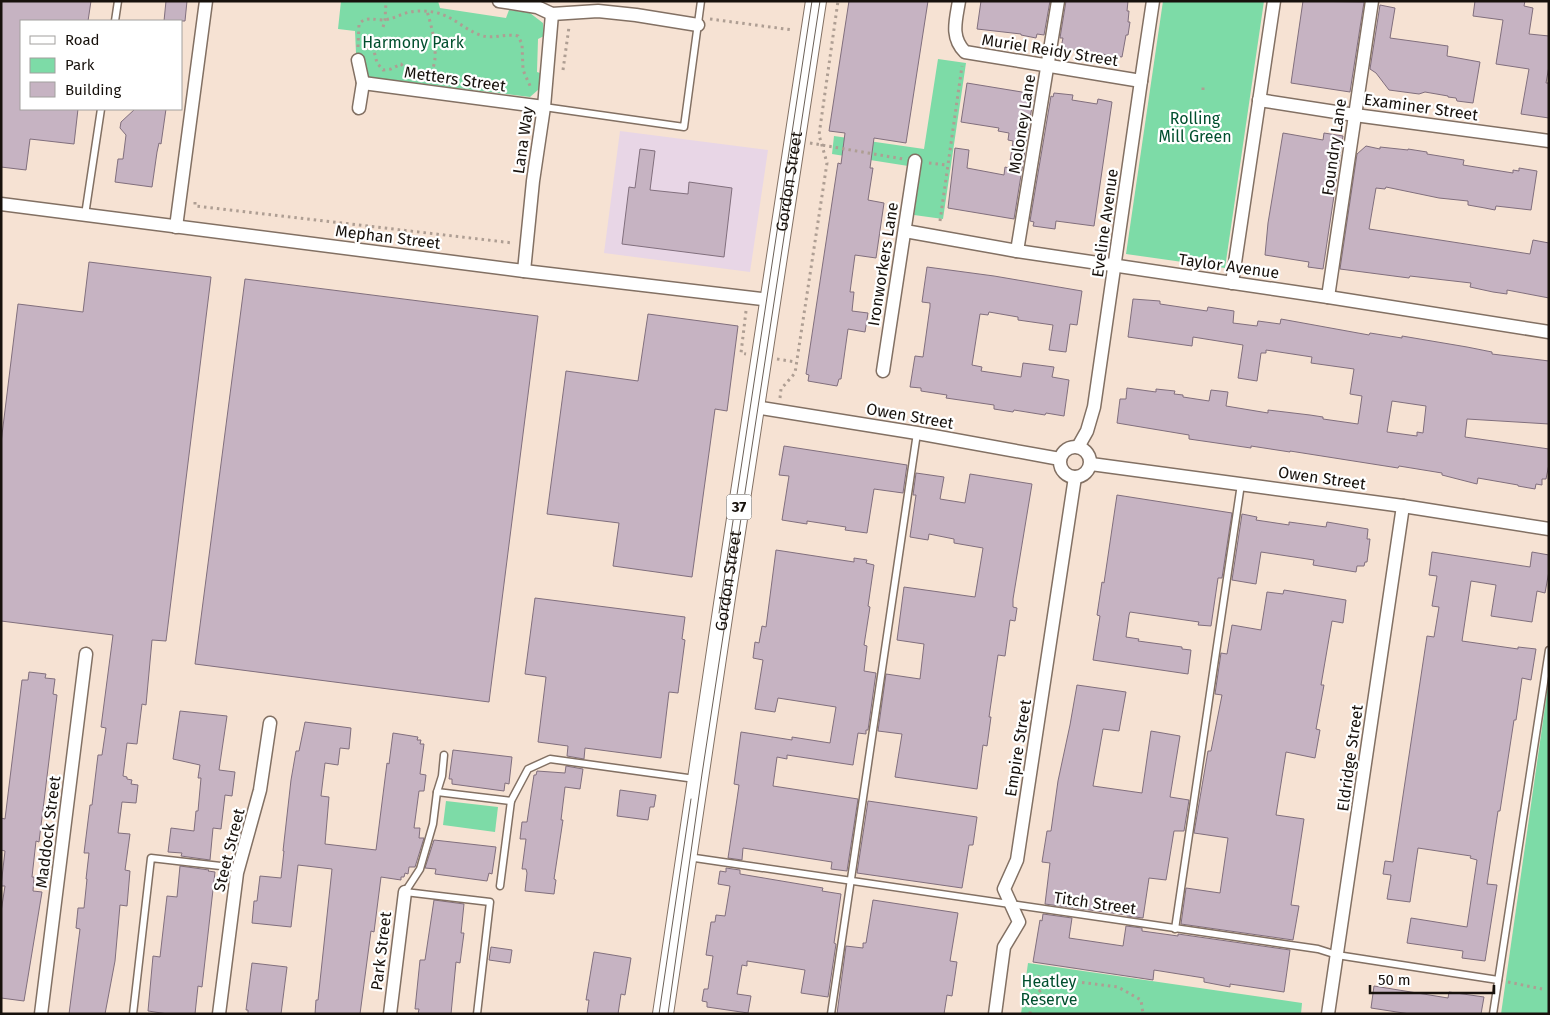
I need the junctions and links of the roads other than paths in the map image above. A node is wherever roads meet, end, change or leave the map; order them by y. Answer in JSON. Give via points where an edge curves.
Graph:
{"nodes":[{"id":1,"x":118,"y":1,"type":"edge"},
{"id":2,"x":206,"y":1,"type":"edge"},
{"id":3,"x":498,"y":1,"type":"edge"},
{"id":4,"x":701,"y":1,"type":"edge"},
{"id":5,"x":816,"y":1,"type":"edge"},
{"id":6,"x":959,"y":1,"type":"edge"},
{"id":7,"x":1058,"y":1,"type":"edge"},
{"id":8,"x":1153,"y":1,"type":"edge"},
{"id":9,"x":1274,"y":1,"type":"edge"},
{"id":10,"x":1372,"y":1,"type":"edge"},
{"id":11,"x":552,"y":14,"type":"junction"},
{"id":12,"x":115,"y":20,"type":"edge"},
{"id":13,"x":698,"y":21,"type":"junction"},
{"id":14,"x":358,"y":60,"type":"dead end"},
{"id":15,"x":1048,"y":65,"type":"junction"},
{"id":16,"x":1141,"y":81,"type":"junction"},
{"id":17,"x":363,"y":83,"type":"junction"},
{"id":18,"x":1259,"y":100,"type":"junction"},
{"id":19,"x":544,"y":107,"type":"junction"},
{"id":20,"x":359,"y":108,"type":"dead end"},
{"id":21,"x":101,"y":110,"type":"edge"},
{"id":22,"x":1355,"y":115,"type":"junction"},
{"id":23,"x":1549,"y":141,"type":"edge"},
{"id":24,"x":915,"y":161,"type":"road end"},
{"id":25,"x":1,"y":204,"type":"edge"},
{"id":26,"x":85,"y":215,"type":"junction"},
{"id":27,"x":176,"y":227,"type":"junction"},
{"id":28,"x":905,"y":231,"type":"junction"},
{"id":29,"x":1018,"y":251,"type":"junction"},
{"id":30,"x":1116,"y":265,"type":"junction"},
{"id":31,"x":524,"y":271,"type":"junction"},
{"id":32,"x":1232,"y":283,"type":"junction"},
{"id":33,"x":1328,"y":297,"type":"junction"},
{"id":34,"x":771,"y":300,"type":"junction"},
{"id":35,"x":1549,"y":332,"type":"edge"},
{"id":36,"x":883,"y":370,"type":"dead end"},
{"id":37,"x":755,"y":407,"type":"junction"},
{"id":38,"x":917,"y":433,"type":"junction"},
{"id":39,"x":1078,"y":447,"type":"junction"},
{"id":40,"x":1060,"y":459,"type":"junction"},
{"id":41,"x":1090,"y":464,"type":"junction"},
{"id":42,"x":1075,"y":478,"type":"junction"},
{"id":43,"x":1241,"y":484,"type":"junction"},
{"id":44,"x":1403,"y":506,"type":"junction"},
{"id":45,"x":1549,"y":529,"type":"edge"},
{"id":46,"x":1549,"y":650,"type":"edge"},
{"id":47,"x":86,"y":654,"type":"dead end"},
{"id":48,"x":270,"y":723,"type":"dead end"},
{"id":49,"x":444,"y":755,"type":"dead end"},
{"id":50,"x":698,"y":779,"type":"junction"},
{"id":51,"x":437,"y":792,"type":"junction"},
{"id":52,"x":511,"y":801,"type":"junction"},
{"id":53,"x":687,"y":857,"type":"junction"},
{"id":54,"x":238,"y":868,"type":"junction"},
{"id":55,"x":851,"y":882,"type":"junction"},
{"id":56,"x":500,"y":886,"type":"dead end"},
{"id":57,"x":405,"y":892,"type":"junction"},
{"id":58,"x":1012,"y":904,"type":"junction"},
{"id":59,"x":1175,"y":929,"type":"junction"},
{"id":60,"x":1337,"y":955,"type":"junction"},
{"id":61,"x":1498,"y":980,"type":"junction"},
{"id":62,"x":41,"y":1014,"type":"edge"},
{"id":63,"x":133,"y":1014,"type":"edge"},
{"id":64,"x":219,"y":1014,"type":"edge"},
{"id":65,"x":390,"y":1014,"type":"edge"},
{"id":66,"x":477,"y":1014,"type":"edge"},
{"id":67,"x":663,"y":1014,"type":"edge"},
{"id":68,"x":831,"y":1014,"type":"edge"},
{"id":69,"x":995,"y":1014,"type":"edge"},
{"id":70,"x":1328,"y":1014,"type":"edge"},
{"id":71,"x":1493,"y":1014,"type":"edge"}],
"edges":[{"from":1,"to":12,"type":"lane"},
{"from":2,"to":27,"type":"street"},
{"from":3,"to":11,"type":"street","via":[[537,7]]},
{"from":4,"to":13,"type":"lane"},
{"from":5,"to":34,"type":"main road","name":"Gordon Street","number":"37"},
{"from":6,"to":15,"type":"street","name":"Muriel Reidy Street","via":[[954,28],[961,48]]},
{"from":7,"to":15,"type":"street","name":"Moloney Lane"},
{"from":8,"to":16,"type":"street","name":"Eveline Avenue"},
{"from":9,"to":18,"type":"street"},
{"from":10,"to":22,"type":"street","name":"Foundry Lane"},
{"from":11,"to":13,"type":"street","via":[[598,11]]},
{"from":11,"to":19,"type":"street","name":"Lana Way"},
{"from":13,"to":19,"type":"lane","via":[[684,127]]},
{"from":14,"to":17,"type":"street"},
{"from":15,"to":16,"type":"street","name":"Muriel Reidy Street"},
{"from":15,"to":29,"type":"street","name":"Moloney Lane"},
{"from":16,"to":30,"type":"street","name":"Eveline Avenue"},
{"from":17,"to":19,"type":"street","name":"Metters Street"},
{"from":17,"to":20,"type":"street"},
{"from":18,"to":22,"type":"street","name":"Examiner Street"},
{"from":18,"to":32,"type":"street"},
{"from":19,"to":31,"type":"street","name":"Lana Way"},
{"from":21,"to":26,"type":"lane"},
{"from":22,"to":23,"type":"street","name":"Examiner Street"},
{"from":22,"to":33,"type":"street","name":"Foundry Lane"},
{"from":24,"to":28,"type":"street","name":"Ironworkers Lane"},
{"from":25,"to":26,"type":"street","name":"Mephan Street"},
{"from":26,"to":27,"type":"street","name":"Mephan Street"},
{"from":27,"to":31,"type":"street","name":"Mephan Street"},
{"from":28,"to":29,"type":"street","name":"Taylor Avenue"},
{"from":28,"to":36,"type":"street","name":"Ironworkers Lane"},
{"from":29,"to":30,"type":"street","name":"Taylor Avenue"},
{"from":30,"to":32,"type":"street","name":"Taylor Avenue"},
{"from":30,"to":39,"type":"street","name":"Eveline Avenue","via":[[1094,408]]},
{"from":31,"to":34,"type":"street","name":"Mephan Street"},
{"from":32,"to":33,"type":"street","name":"Taylor Avenue"},
{"from":33,"to":35,"type":"street","name":"Taylor Avenue"},
{"from":34,"to":37,"type":"main road","name":"Gordon Street","number":"37"},
{"from":37,"to":38,"type":"street","name":"Owen Street"},
{"from":37,"to":50,"type":"main road","name":"Gordon Street","number":"37"},
{"from":38,"to":40,"type":"street","name":"Owen Street"},
{"from":38,"to":55,"type":"lane"},
{"from":39,"to":40,"type":"street","via":[[1069,448]]},
{"from":39,"to":41,"type":"street","via":[[1089,455]]},
{"from":40,"to":42,"type":"street","via":[[1062,469]]},
{"from":41,"to":42,"type":"street","via":[[1087,472]]},
{"from":41,"to":43,"type":"street","name":"Owen Street"},
{"from":42,"to":58,"type":"street","name":"Empire Street","via":[[1017,860],[1004,889]]},
{"from":43,"to":44,"type":"street","name":"Owen Street"},
{"from":43,"to":59,"type":"lane"},
{"from":44,"to":45,"type":"street","name":"Owen Street"},
{"from":44,"to":60,"type":"street","name":"Eldridge Street"},
{"from":46,"to":61,"type":"lane"},
{"from":47,"to":62,"type":"street","name":"Maddock Street"},
{"from":48,"to":54,"type":"street","name":"Steet Street","via":[[260,790]]},
{"from":49,"to":51,"type":"lane"},
{"from":50,"to":52,"type":"lane","via":[[550,759],[528,768]]},
{"from":50,"to":53,"type":"main road","name":"Gordon Street","number":"37"},
{"from":51,"to":52,"type":"lane"},
{"from":51,"to":57,"type":"lane","via":[[433,824],[420,869]]},
{"from":52,"to":56,"type":"lane"},
{"from":53,"to":55,"type":"lane","name":"Titch Street"},
{"from":53,"to":67,"type":"main road","name":"Gordon Street","number":"37"},
{"from":54,"to":63,"type":"lane","via":[[151,858]]},
{"from":54,"to":64,"type":"street","name":"Steet Street"},
{"from":55,"to":58,"type":"lane","name":"Titch Street"},
{"from":55,"to":68,"type":"lane"},
{"from":57,"to":65,"type":"street","name":"Park Street"},
{"from":57,"to":66,"type":"lane","via":[[490,902]]},
{"from":58,"to":59,"type":"lane","name":"Titch Street"},
{"from":58,"to":69,"type":"street","name":"Empire Street","via":[[1019,922],[1004,947]]},
{"from":59,"to":60,"type":"lane","name":"Titch Street","via":[[1318,949]]},
{"from":60,"to":61,"type":"lane","name":"Titch Street"},
{"from":60,"to":70,"type":"street","name":"Eldridge Street"},
{"from":61,"to":71,"type":"lane"}]}
